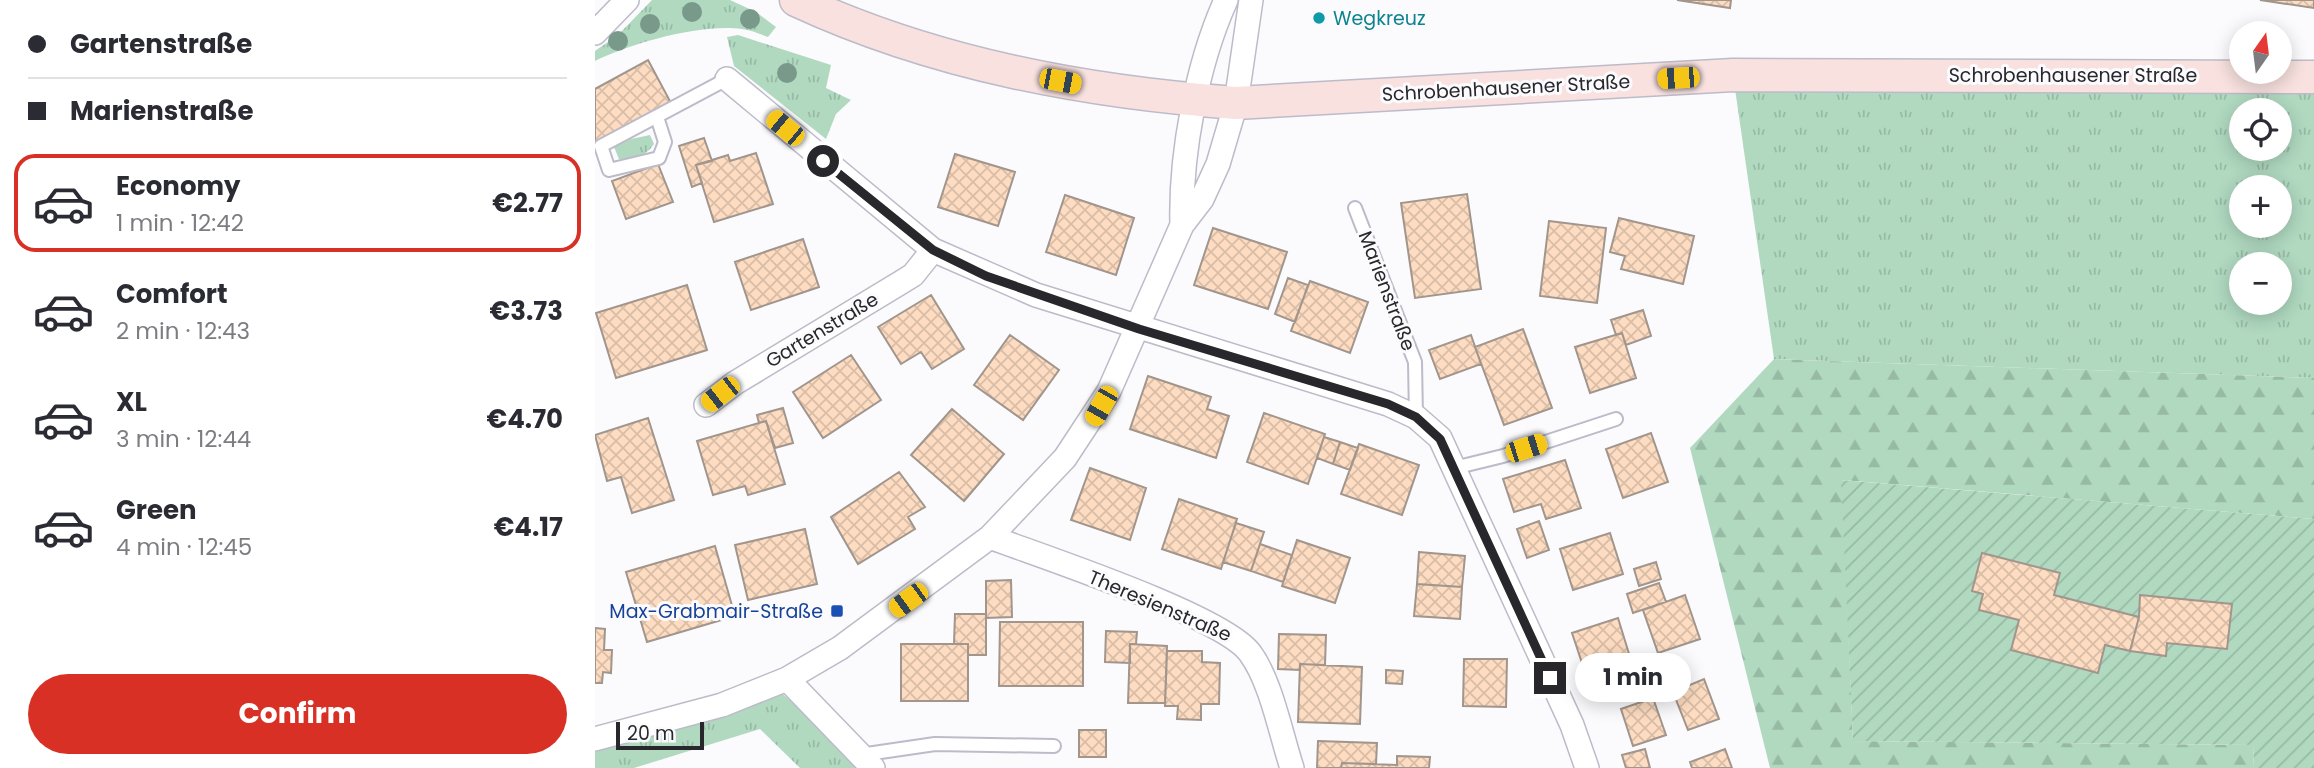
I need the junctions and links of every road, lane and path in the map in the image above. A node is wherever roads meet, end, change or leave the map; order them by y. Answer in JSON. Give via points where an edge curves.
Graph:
{"nodes":[{"id":1,"x":627,"y":0,"type":"edge"},
{"id":2,"x":796,"y":0,"type":"edge"},
{"id":3,"x":1226,"y":0,"type":"edge"},
{"id":4,"x":1251,"y":0,"type":"edge"},
{"id":5,"x":595,"y":33,"type":"edge"},
{"id":6,"x":2314,"y":77,"type":"edge"},
{"id":7,"x":727,"y":79,"type":"joint"},
{"id":8,"x":1195,"y":100,"type":"junction"},
{"id":9,"x":1236,"y":103,"type":"junction"},
{"id":10,"x":657,"y":117,"type":"junction"},
{"id":11,"x":1355,"y":208,"type":"dead end"},
{"id":12,"x":1182,"y":225,"type":"junction"},
{"id":13,"x":933,"y":250,"type":"junction"},
{"id":14,"x":1139,"y":329,"type":"junction"},
{"id":15,"x":706,"y":405,"type":"dead end"},
{"id":16,"x":1416,"y":417,"type":"junction"},
{"id":17,"x":1616,"y":419,"type":"dead end"},
{"id":18,"x":1454,"y":468,"type":"junction"},
{"id":19,"x":990,"y":537,"type":"junction"},
{"id":20,"x":787,"y":679,"type":"junction"},
{"id":21,"x":595,"y":739,"type":"edge"},
{"id":22,"x":1055,"y":746,"type":"dead end"},
{"id":23,"x":867,"y":762,"type":"edge"},
{"id":24,"x":1292,"y":768,"type":"edge"},
{"id":25,"x":1587,"y":768,"type":"edge"}],
"edges":[{"from":1,"to":5,"type":"street"},
{"from":2,"to":8,"type":"main road","name":"Schrobenhausener Straße","via":[[856,27],[996,67],[1086,86]]},
{"from":3,"to":8,"type":"street"},
{"from":4,"to":9,"type":"street"},
{"from":6,"to":9,"type":"main road","name":"Schrobenhausener Straße","via":[[1733,75]]},
{"from":7,"to":10,"type":"lane"},
{"from":7,"to":13,"type":"street"},
{"from":8,"to":9,"type":"main road","name":"Schrobenhausener Straße"},
{"from":8,"to":12,"type":"street","via":[[1181,194]]},
{"from":9,"to":12,"type":"street","via":[[1202,199]]},
{"from":10,"to":10,"type":"lane","via":[[601,146],[609,170],[659,158],[665,142]]},
{"from":11,"to":16,"type":"lane","name":"Marienstraße","via":[[1415,362]]},
{"from":12,"to":14,"type":"street"},
{"from":13,"to":14,"type":"street","via":[[1036,295]]},
{"from":13,"to":15,"type":"street","name":"Gartenstraße","via":[[913,275]]},
{"from":14,"to":16,"type":"street","via":[[1388,404]]},
{"from":14,"to":19,"type":"street","via":[[1092,420],[1065,458]]},
{"from":16,"to":18,"type":"street","via":[[1440,439]]},
{"from":17,"to":18,"type":"lane"},
{"from":18,"to":25,"type":"street","via":[[1572,724]]},
{"from":19,"to":20,"type":"street","via":[[854,638]]},
{"from":19,"to":24,"type":"street","name":"Theresienstraße","via":[[1186,613],[1240,641],[1261,676]]},
{"from":20,"to":21,"type":"street","via":[[722,705]]},
{"from":20,"to":23,"type":"street"},
{"from":22,"to":23,"type":"lane","via":[[935,744]]}]}
